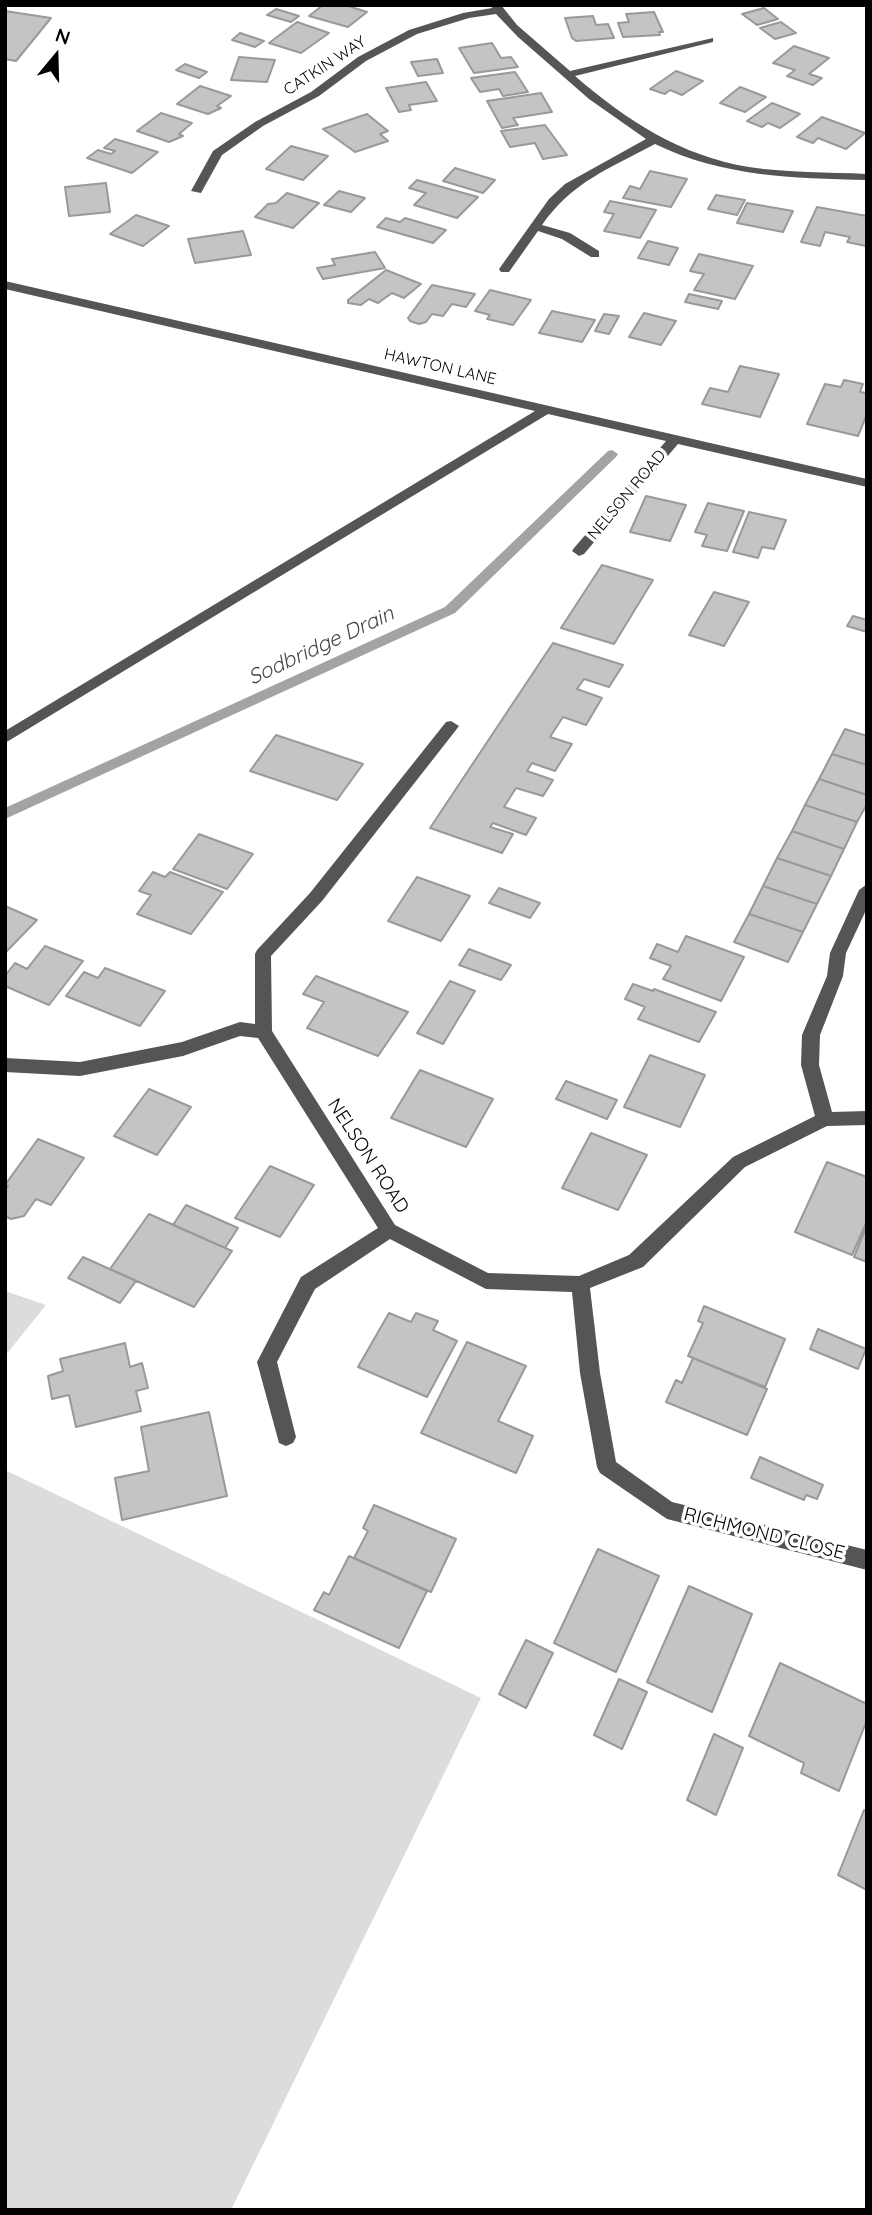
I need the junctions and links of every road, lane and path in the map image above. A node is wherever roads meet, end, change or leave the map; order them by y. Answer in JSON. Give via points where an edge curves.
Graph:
{"nodes":[{"id":1,"x":498,"y":8,"type":"edge"},
{"id":2,"x":709,"y":40,"type":"dead end"},
{"id":3,"x":567,"y":75,"type":"junction"},
{"id":4,"x":653,"y":139,"type":"junction"},
{"id":5,"x":867,"y":177,"type":"edge"},
{"id":6,"x":197,"y":191,"type":"dead end"},
{"id":7,"x":537,"y":227,"type":"junction"},
{"id":8,"x":594,"y":254,"type":"dead end"},
{"id":9,"x":505,"y":269,"type":"dead end"},
{"id":10,"x":5,"y":285,"type":"edge"},
{"id":11,"x":547,"y":409,"type":"junction"},
{"id":12,"x":675,"y":439,"type":"junction"},
{"id":13,"x":867,"y":483,"type":"edge"},
{"id":14,"x":579,"y":551,"type":"dead end"},
{"id":15,"x":451,"y":726,"type":"dead end"},
{"id":16,"x":5,"y":738,"type":"edge"},
{"id":17,"x":867,"y":890,"type":"edge"},
{"id":18,"x":263,"y":1032,"type":"junction"},
{"id":19,"x":5,"y":1065,"type":"edge"},
{"id":20,"x":867,"y":1118,"type":"edge"},
{"id":21,"x":825,"y":1119,"type":"junction"},
{"id":22,"x":389,"y":1230,"type":"junction"},
{"id":23,"x":580,"y":1284,"type":"junction"},
{"id":24,"x":286,"y":1437,"type":"dead end"},
{"id":25,"x":867,"y":1560,"type":"edge"}],
"edges":[{"from":1,"to":3,"type":"street","name":"CATKIN WAY"},
{"from":1,"to":6,"type":"street","name":"CATKIN WAY","via":[[413,32],[362,59],[315,94],[217,153]]},
{"from":2,"to":3,"type":"street"},
{"from":3,"to":4,"type":"street","name":"CATKIN WAY","via":[[617,117]]},
{"from":4,"to":5,"type":"street","name":"CATKIN WAY","via":[[733,168]]},
{"from":4,"to":7,"type":"street","via":[[569,186]]},
{"from":7,"to":8,"type":"street","via":[[566,236]]},
{"from":7,"to":9,"type":"street"},
{"from":10,"to":11,"type":"street","name":"HAWTON LANE"},
{"from":11,"to":12,"type":"street","name":"HAWTON LANE"},
{"from":11,"to":16,"type":"street"},
{"from":12,"to":13,"type":"street","name":"HAWTON LANE"},
{"from":12,"to":14,"type":"street","name":"NELSON ROAD"},
{"from":15,"to":18,"type":"street","via":[[316,897],[263,954]]},
{"from":17,"to":21,"type":"street","via":[[838,953],[835,976],[811,1035],[810,1065]]},
{"from":18,"to":19,"type":"street","via":[[240,1029],[183,1049],[80,1069]]},
{"from":18,"to":22,"type":"street","name":"NELSON ROAD"},
{"from":20,"to":21,"type":"street","name":"NELSON ROAD"},
{"from":21,"to":23,"type":"street","name":"NELSON ROAD","via":[[739,1162],[636,1261]]},
{"from":22,"to":23,"type":"street","name":"NELSON ROAD","via":[[486,1281]]},
{"from":22,"to":24,"type":"street","via":[[308,1283],[267,1362]]},
{"from":23,"to":25,"type":"street","name":"RICHMOND CLOSE","via":[[607,1467],[667,1510]]}]}
